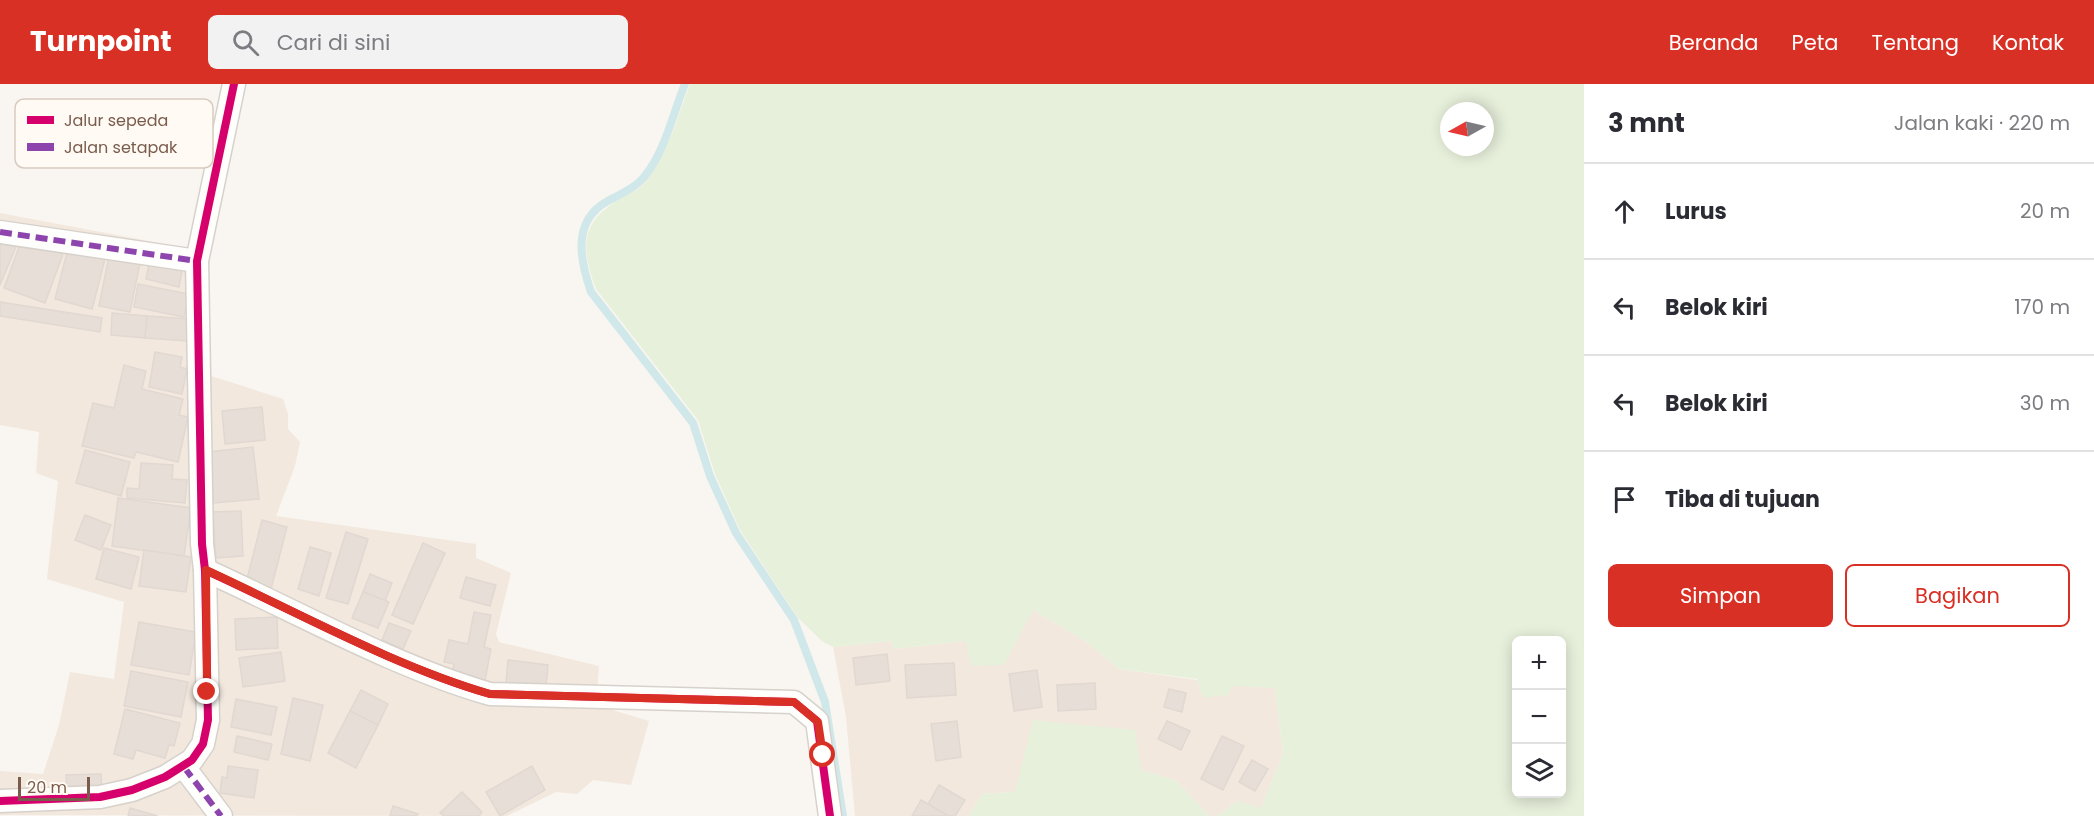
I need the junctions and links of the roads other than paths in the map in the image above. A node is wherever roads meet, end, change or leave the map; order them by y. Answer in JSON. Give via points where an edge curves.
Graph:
{"nodes":[{"id":1,"x":234,"y":84,"type":"edge"},
{"id":2,"x":0,"y":232,"type":"edge"},
{"id":3,"x":197,"y":261,"type":"junction"},
{"id":4,"x":206,"y":570,"type":"junction"},
{"id":5,"x":184,"y":767,"type":"junction"},
{"id":6,"x":0,"y":801,"type":"edge"},
{"id":7,"x":221,"y":816,"type":"edge"},
{"id":8,"x":830,"y":816,"type":"edge"}],
"edges":[{"from":1,"to":3,"type":"street"},
{"from":2,"to":3,"type":"street"},
{"from":3,"to":4,"type":"street","via":[[202,544]]},
{"from":4,"to":5,"type":"street","via":[[208,720],[203,744]]},
{"from":4,"to":8,"type":"street","via":[[387,654],[490,694],[794,702],[818,722]]},
{"from":5,"to":6,"type":"street","via":[[132,790],[100,797]]},
{"from":5,"to":7,"type":"street"}]}
